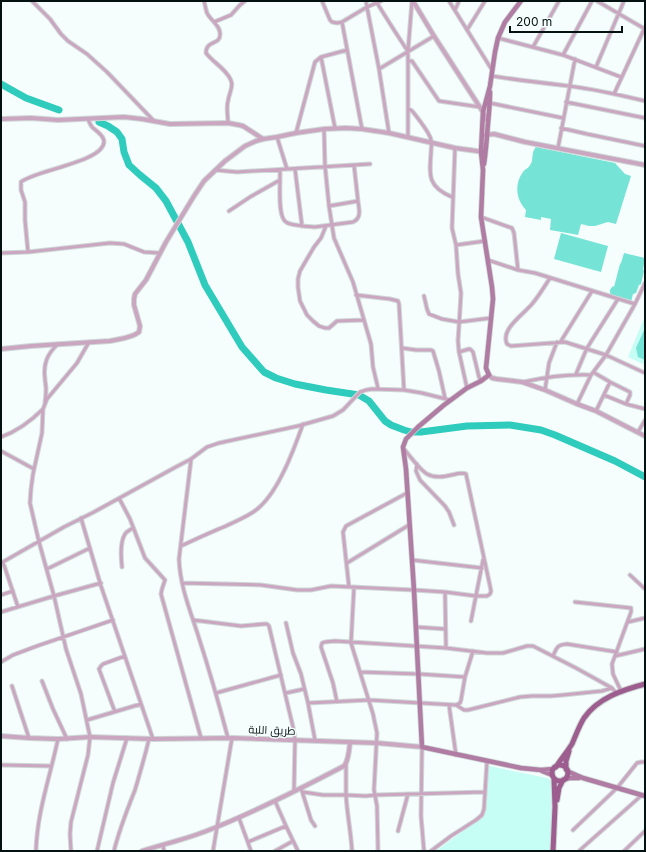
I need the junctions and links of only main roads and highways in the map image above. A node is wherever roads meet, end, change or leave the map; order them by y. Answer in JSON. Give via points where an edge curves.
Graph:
{"nodes":[{"id":1,"x":521,"y":1,"type":"edge"},
{"id":2,"x":490,"y":86,"type":"junction"},
{"id":3,"x":484,"y":152,"type":"junction"},
{"id":4,"x":645,"y":684,"type":"edge"},
{"id":5,"x":571,"y":744,"type":"junction"},
{"id":6,"x":567,"y":770,"type":"junction"},
{"id":7,"x":554,"y":772,"type":"junction"},
{"id":8,"x":583,"y":778,"type":"junction"},
{"id":9,"x":564,"y":779,"type":"junction"},
{"id":10,"x":643,"y":795,"type":"edge"},
{"id":11,"x":555,"y":807,"type":"junction"},
{"id":12,"x":553,"y":851,"type":"edge"}],
"edges":[{"from":1,"to":2,"type":"main road","via":[[505,22],[498,38]]},
{"from":2,"to":3,"type":"main road","via":[[488,132]]},
{"from":2,"to":3,"type":"main road","via":[[483,112]]},
{"from":3,"to":7,"type":"main road","name":"طريق اللبة","via":[[481,217],[493,299],[486,368],[489,375],[447,399],[406,439],[403,447],[422,747],[487,762]]},
{"from":4,"to":5,"type":"main road","via":[[616,691],[602,701],[584,718]]},
{"from":5,"to":6,"type":"main road","via":[[566,761]]},
{"from":5,"to":7,"type":"main road"},
{"from":6,"to":7,"type":"main road","via":[[560,766]]},
{"from":6,"to":8,"type":"main road"},
{"from":6,"to":9,"type":"main road"},
{"from":7,"to":9,"type":"main road","via":[[560,781]]},
{"from":7,"to":11,"type":"main road"},
{"from":8,"to":9,"type":"main road"},
{"from":8,"to":10,"type":"main road"},
{"from":9,"to":11,"type":"main road","via":[[559,788]]},
{"from":11,"to":12,"type":"main road"}]}
